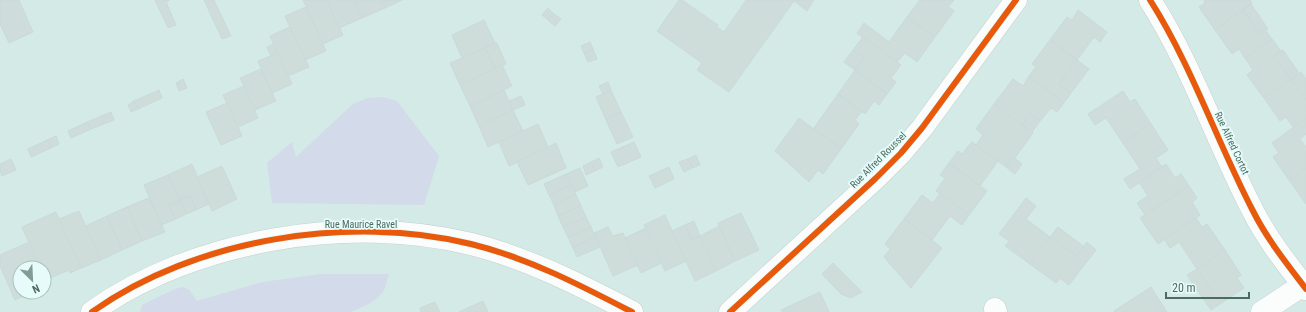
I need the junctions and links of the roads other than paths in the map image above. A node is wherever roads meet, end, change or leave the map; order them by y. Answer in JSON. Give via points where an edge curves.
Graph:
{"nodes":[{"id":1,"x":1016,"y":0,"type":"edge"},
{"id":2,"x":1150,"y":0,"type":"edge"},
{"id":3,"x":1304,"y":287,"type":"edge"},
{"id":4,"x":92,"y":312,"type":"edge"},
{"id":5,"x":632,"y":312,"type":"edge"},
{"id":6,"x":730,"y":312,"type":"edge"},
{"id":7,"x":1262,"y":312,"type":"edge"}],
"edges":[{"from":1,"to":6,"type":"street","name":"Rue Alfred Roussel","via":[[913,140],[876,178]]},
{"from":2,"to":3,"type":"street","name":"Rue Alfred Cortot","via":[[1174,41],[1252,211]]},
{"from":3,"to":7,"type":"street"},
{"from":4,"to":5,"type":"street","name":"Rue Maurice Ravel","via":[[116,296],[163,272],[238,247],[306,235],[366,232],[396,233],[454,241],[491,250],[539,267]]}]}
